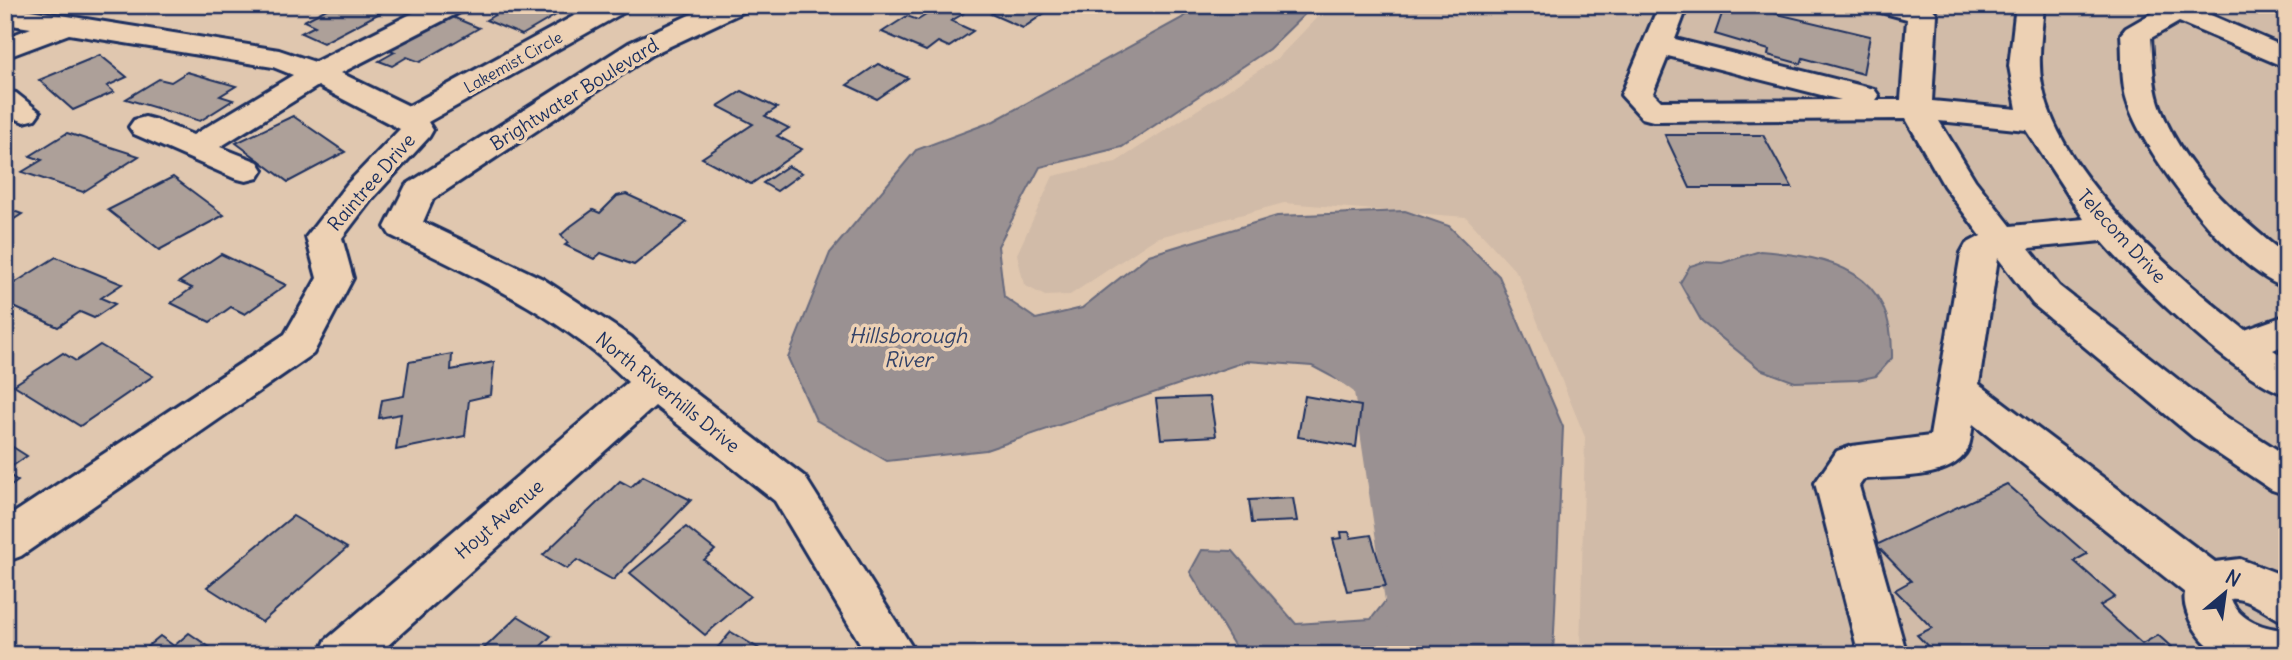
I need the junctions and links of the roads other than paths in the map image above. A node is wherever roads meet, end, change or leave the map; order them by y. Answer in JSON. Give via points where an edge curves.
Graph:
{"nodes":[{"id":1,"x":452,"y":5,"type":"edge"},
{"id":2,"x":616,"y":5,"type":"edge"},
{"id":3,"x":735,"y":5,"type":"edge"},
{"id":4,"x":1674,"y":5,"type":"edge"},
{"id":5,"x":1887,"y":5,"type":"edge"},
{"id":6,"x":2030,"y":5,"type":"edge"},
{"id":7,"x":2183,"y":8,"type":"edge"},
{"id":8,"x":1923,"y":10,"type":"edge"},
{"id":9,"x":5,"y":15,"type":"edge"},
{"id":10,"x":66,"y":25,"type":"junction"},
{"id":11,"x":1658,"y":44,"type":"junction"},
{"id":12,"x":5,"y":49,"type":"edge"},
{"id":13,"x":2287,"y":59,"type":"edge"},
{"id":14,"x":317,"y":73,"type":"junction"},
{"id":15,"x":1916,"y":109,"type":"junction"},
{"id":16,"x":410,"y":119,"type":"junction"},
{"id":17,"x":2036,"y":121,"type":"junction"},
{"id":18,"x":145,"y":127,"type":"dead end"},
{"id":19,"x":195,"y":148,"type":"junction"},
{"id":20,"x":246,"y":170,"type":"dead end"},
{"id":21,"x":418,"y":193,"type":"joint"},
{"id":22,"x":2110,"y":228,"type":"junction"},
{"id":23,"x":2002,"y":239,"type":"junction"},
{"id":24,"x":2287,"y":275,"type":"edge"},
{"id":25,"x":2287,"y":329,"type":"edge"},
{"id":26,"x":2241,"y":347,"type":"junction"},
{"id":27,"x":2287,"y":380,"type":"edge"},
{"id":28,"x":654,"y":383,"type":"junction"},
{"id":29,"x":1958,"y":390,"type":"junction"},
{"id":30,"x":2287,"y":478,"type":"edge"},
{"id":31,"x":5,"y":543,"type":"edge"},
{"id":32,"x":2210,"y":585,"type":"junction"},
{"id":33,"x":2281,"y":591,"type":"edge"},
{"id":34,"x":2287,"y":652,"type":"edge"},
{"id":35,"x":344,"y":655,"type":"edge"},
{"id":36,"x":893,"y":655,"type":"edge"},
{"id":37,"x":1882,"y":655,"type":"edge"}],
"edges":[{"from":1,"to":14,"type":"street"},
{"from":2,"to":16,"type":"street","name":"Lakemist Circle"},
{"from":3,"to":21,"type":"street","name":"Brightwater Boulevard","via":[[640,49]]},
{"from":4,"to":11,"type":"street"},
{"from":5,"to":8,"type":"street"},
{"from":6,"to":17,"type":"street","name":"Telecom Drive","via":[[2025,76]]},
{"from":7,"to":13,"type":"street"},
{"from":7,"to":24,"type":"street","via":[[2136,34],[2143,106],[2211,209]]},
{"from":8,"to":15,"type":"street"},
{"from":9,"to":10,"type":"street","name":"Raintree Drive"},
{"from":10,"to":12,"type":"street"},
{"from":10,"to":14,"type":"street","name":"Raintree Drive","via":[[279,59]]},
{"from":11,"to":15,"type":"street"},
{"from":11,"to":15,"type":"street","via":[[1637,95],[1653,111]]},
{"from":14,"to":16,"type":"street","name":"Raintree Drive"},
{"from":14,"to":19,"type":"street"},
{"from":15,"to":17,"type":"street"},
{"from":15,"to":23,"type":"street","via":[[1961,186]]},
{"from":16,"to":31,"type":"street","name":"Raintree Drive","via":[[417,130],[324,237],[335,278],[299,344]]},
{"from":17,"to":22,"type":"street","name":"Telecom Drive","via":[[2078,191]]},
{"from":18,"to":19,"type":"street"},
{"from":19,"to":20,"type":"street"},
{"from":21,"to":28,"type":"street","name":"North Riverhills Drive","via":[[403,228],[530,288],[617,347]]},
{"from":22,"to":23,"type":"street"},
{"from":22,"to":26,"type":"street","name":"Telecom Drive","via":[[2179,298]]},
{"from":23,"to":29,"type":"street","via":[[1979,253]]},
{"from":23,"to":30,"type":"street","via":[[2046,295],[2208,426]]},
{"from":25,"to":26,"type":"street"},
{"from":26,"to":27,"type":"street","name":"Telecom Drive"},
{"from":28,"to":35,"type":"street","name":"Hoyt Avenue"},
{"from":28,"to":36,"type":"street","name":"North Riverhills Drive","via":[[789,489]]},
{"from":29,"to":32,"type":"street"},
{"from":29,"to":37,"type":"street","via":[[1949,445],[1933,455],[1852,463],[1837,483]]},
{"from":32,"to":33,"type":"street","via":[[2230,578]]},
{"from":32,"to":34,"type":"street","via":[[2208,605],[2227,631],[2260,649]]}]}
